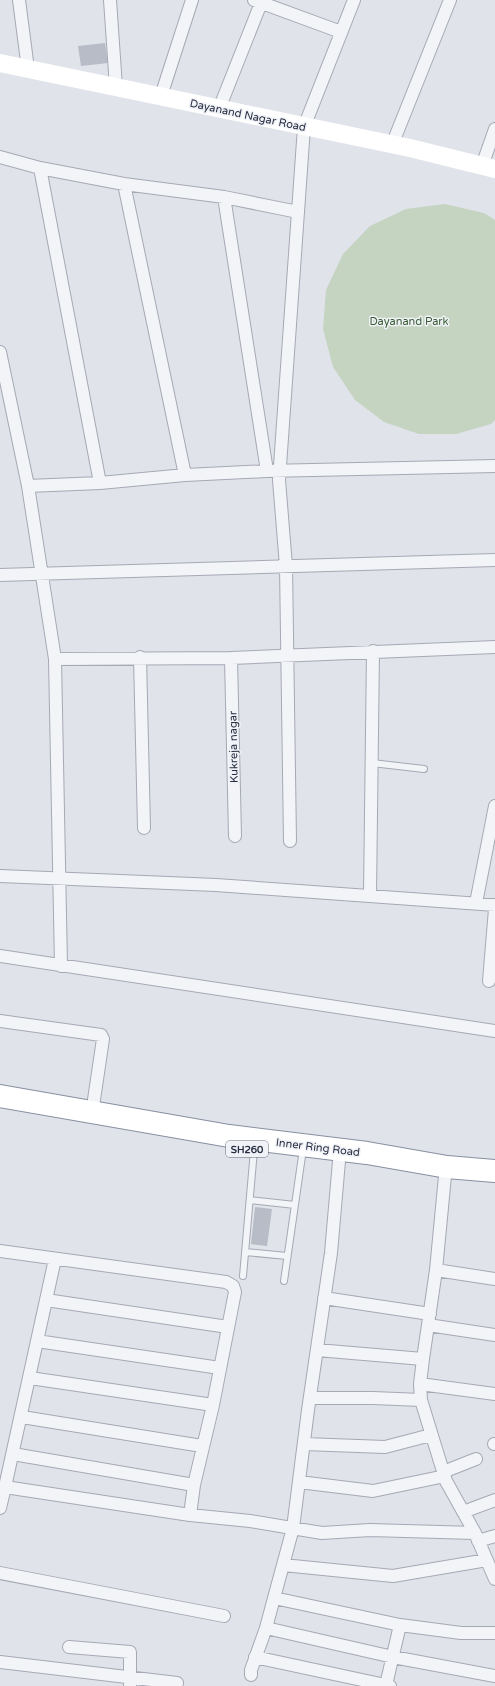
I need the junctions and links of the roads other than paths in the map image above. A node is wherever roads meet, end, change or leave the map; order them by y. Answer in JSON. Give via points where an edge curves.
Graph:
{"nodes":[{"id":1,"x":19,"y":0,"type":"edge"},
{"id":2,"x":110,"y":0,"type":"edge"},
{"id":3,"x":192,"y":0,"type":"edge"},
{"id":4,"x":354,"y":0,"type":"edge"},
{"id":5,"x":450,"y":0,"type":"edge"},
{"id":6,"x":257,"y":1,"type":"edge"},
{"id":7,"x":341,"y":32,"type":"junction"},
{"id":8,"x":0,"y":63,"type":"edge"},
{"id":9,"x":28,"y":69,"type":"junction"},
{"id":10,"x":116,"y":87,"type":"junction"},
{"id":11,"x":160,"y":96,"type":"junction"},
{"id":12,"x":219,"y":109,"type":"junction"},
{"id":13,"x":304,"y":126,"type":"junction"},
{"id":14,"x":495,"y":129,"type":"edge"},
{"id":15,"x":392,"y":145,"type":"junction"},
{"id":16,"x":0,"y":157,"type":"edge"},
{"id":17,"x":40,"y":168,"type":"junction"},
{"id":18,"x":489,"y":168,"type":"edge"},
{"id":19,"x":124,"y":184,"type":"junction"},
{"id":20,"x":224,"y":197,"type":"junction"},
{"id":21,"x":298,"y":212,"type":"junction"},
{"id":22,"x":0,"y":352,"type":"edge"},
{"id":23,"x":495,"y":466,"type":"edge"},
{"id":24,"x":267,"y":471,"type":"junction"},
{"id":25,"x":280,"y":471,"type":"junction"},
{"id":26,"x":185,"y":475,"type":"junction"},
{"id":27,"x":100,"y":483,"type":"junction"},
{"id":28,"x":28,"y":486,"type":"junction"},
{"id":29,"x":495,"y":560,"type":"edge"},
{"id":30,"x":286,"y":566,"type":"junction"},
{"id":31,"x":0,"y":575,"type":"edge"},
{"id":32,"x":43,"y":575,"type":"junction"},
{"id":33,"x":495,"y":647,"type":"edge"},
{"id":34,"x":373,"y":652,"type":"junction"},
{"id":35,"x":288,"y":655,"type":"junction"},
{"id":36,"x":140,"y":657,"type":"junction"},
{"id":37,"x":231,"y":658,"type":"junction"},
{"id":38,"x":55,"y":659,"type":"junction"},
{"id":39,"x":372,"y":763,"type":"junction"},
{"id":40,"x":424,"y":769,"type":"dead end"},
{"id":41,"x":495,"y":806,"type":"edge"},
{"id":42,"x":144,"y":828,"type":"dead end"},
{"id":43,"x":235,"y":836,"type":"dead end"},
{"id":44,"x":290,"y":842,"type":"dead end"},
{"id":45,"x":0,"y":876,"type":"edge"},
{"id":46,"x":60,"y":878,"type":"junction"},
{"id":47,"x":370,"y":895,"type":"junction"},
{"id":48,"x":476,"y":904,"type":"junction"},
{"id":49,"x":495,"y":905,"type":"edge"},
{"id":50,"x":495,"y":909,"type":"edge"},
{"id":51,"x":0,"y":956,"type":"edge"},
{"id":52,"x":61,"y":966,"type":"junction"},
{"id":53,"x":489,"y":981,"type":"dead end"},
{"id":54,"x":0,"y":1021,"type":"edge"},
{"id":55,"x":495,"y":1031,"type":"edge"},
{"id":56,"x":0,"y":1096,"type":"edge"},
{"id":57,"x":0,"y":1110,"type":"edge"},
{"id":58,"x":92,"y":1113,"type":"junction"},
{"id":59,"x":254,"y":1150,"type":"junction"},
{"id":60,"x":302,"y":1156,"type":"junction"},
{"id":61,"x":339,"y":1161,"type":"junction"},
{"id":62,"x":495,"y":1171,"type":"edge"},
{"id":63,"x":445,"y":1176,"type":"junction"},
{"id":64,"x":495,"y":1184,"type":"edge"},
{"id":65,"x":250,"y":1200,"type":"junction"},
{"id":66,"x":295,"y":1204,"type":"junction"},
{"id":67,"x":0,"y":1251,"type":"edge"},
{"id":68,"x":245,"y":1252,"type":"junction"},
{"id":69,"x":287,"y":1256,"type":"junction"},
{"id":70,"x":55,"y":1259,"type":"junction"},
{"id":71,"x":436,"y":1270,"type":"junction"},
{"id":72,"x":243,"y":1276,"type":"dead end"},
{"id":73,"x":495,"y":1279,"type":"edge"},
{"id":74,"x":284,"y":1281,"type":"dead end"},
{"id":75,"x":324,"y":1298,"type":"junction"},
{"id":76,"x":46,"y":1300,"type":"junction"},
{"id":77,"x":429,"y":1319,"type":"junction"},
{"id":78,"x":228,"y":1327,"type":"junction"},
{"id":79,"x":495,"y":1335,"type":"edge"},
{"id":80,"x":37,"y":1341,"type":"junction"},
{"id":81,"x":317,"y":1350,"type":"junction"},
{"id":82,"x":423,"y":1359,"type":"junction"},
{"id":83,"x":220,"y":1368,"type":"junction"},
{"id":84,"x":30,"y":1378,"type":"junction"},
{"id":85,"x":420,"y":1384,"type":"junction"},
{"id":86,"x":495,"y":1394,"type":"edge"},
{"id":87,"x":310,"y":1398,"type":"junction"},
{"id":88,"x":421,"y":1400,"type":"junction"},
{"id":89,"x":213,"y":1405,"type":"junction"},
{"id":90,"x":22,"y":1417,"type":"junction"},
{"id":91,"x":431,"y":1436,"type":"junction"},
{"id":92,"x":304,"y":1444,"type":"junction"},
{"id":93,"x":202,"y":1446,"type":"junction"},
{"id":94,"x":13,"y":1454,"type":"junction"},
{"id":95,"x":476,"y":1459,"type":"dead end"},
{"id":96,"x":444,"y":1474,"type":"junction"},
{"id":97,"x":299,"y":1482,"type":"junction"},
{"id":98,"x":194,"y":1485,"type":"junction"},
{"id":99,"x":5,"y":1487,"type":"junction"},
{"id":100,"x":495,"y":1500,"type":"edge"},
{"id":101,"x":0,"y":1508,"type":"edge"},
{"id":102,"x":463,"y":1512,"type":"junction"},
{"id":103,"x":190,"y":1515,"type":"junction"},
{"id":104,"x":293,"y":1528,"type":"junction"},
{"id":105,"x":495,"y":1536,"type":"edge"},
{"id":106,"x":476,"y":1537,"type":"junction"},
{"id":107,"x":487,"y":1560,"type":"junction"},
{"id":108,"x":283,"y":1564,"type":"junction"},
{"id":109,"x":0,"y":1573,"type":"edge"},
{"id":110,"x":495,"y":1579,"type":"edge"},
{"id":111,"x":274,"y":1598,"type":"junction"},
{"id":112,"x":224,"y":1616,"type":"dead end"},
{"id":113,"x":400,"y":1625,"type":"junction"},
{"id":114,"x":266,"y":1628,"type":"junction"},
{"id":115,"x":495,"y":1633,"type":"edge"},
{"id":116,"x":69,"y":1647,"type":"dead end"},
{"id":117,"x":255,"y":1657,"type":"junction"},
{"id":118,"x":393,"y":1657,"type":"junction"},
{"id":119,"x":0,"y":1662,"type":"edge"},
{"id":120,"x":251,"y":1675,"type":"dead end"},
{"id":121,"x":495,"y":1676,"type":"edge"},
{"id":122,"x":130,"y":1682,"type":"edge"},
{"id":123,"x":177,"y":1683,"type":"dead end"},
{"id":124,"x":388,"y":1686,"type":"edge"}],
"edges":[{"from":1,"to":9,"type":"street"},
{"from":2,"to":10,"type":"street"},
{"from":3,"to":11,"type":"street"},
{"from":4,"to":7,"type":"street"},
{"from":5,"to":15,"type":"street"},
{"from":6,"to":7,"type":"street"},
{"from":6,"to":12,"type":"street"},
{"from":7,"to":13,"type":"street"},
{"from":8,"to":9,"type":"street","name":"Dayanand Nagar Road"},
{"from":9,"to":10,"type":"street","name":"Dayanand Nagar Road"},
{"from":10,"to":11,"type":"street","name":"Dayanand Nagar Road"},
{"from":11,"to":12,"type":"street","name":"Dayanand Nagar Road"},
{"from":12,"to":13,"type":"street","name":"Dayanand Nagar Road"},
{"from":13,"to":15,"type":"street","name":"Dayanand Nagar Road"},
{"from":13,"to":21,"type":"street"},
{"from":14,"to":18,"type":"street"},
{"from":15,"to":18,"type":"street","name":"Dayanand Nagar Road"},
{"from":16,"to":17,"type":"street"},
{"from":17,"to":19,"type":"street"},
{"from":17,"to":27,"type":"street"},
{"from":19,"to":20,"type":"street"},
{"from":19,"to":26,"type":"street"},
{"from":20,"to":21,"type":"street"},
{"from":20,"to":24,"type":"street"},
{"from":21,"to":25,"type":"street"},
{"from":22,"to":28,"type":"street"},
{"from":23,"to":25,"type":"street"},
{"from":24,"to":25,"type":"street"},
{"from":24,"to":26,"type":"street"},
{"from":25,"to":30,"type":"street"},
{"from":26,"to":27,"type":"street"},
{"from":27,"to":28,"type":"street"},
{"from":28,"to":32,"type":"street"},
{"from":29,"to":30,"type":"street"},
{"from":30,"to":32,"type":"street"},
{"from":30,"to":35,"type":"street"},
{"from":31,"to":32,"type":"street"},
{"from":32,"to":38,"type":"street"},
{"from":33,"to":34,"type":"street"},
{"from":34,"to":35,"type":"street"},
{"from":34,"to":39,"type":"street"},
{"from":35,"to":37,"type":"street"},
{"from":35,"to":44,"type":"street"},
{"from":36,"to":37,"type":"street"},
{"from":36,"to":38,"type":"street"},
{"from":36,"to":42,"type":"street"},
{"from":37,"to":43,"type":"street","name":"Kukreja nagar"},
{"from":38,"to":46,"type":"street"},
{"from":39,"to":40,"type":"lane"},
{"from":39,"to":47,"type":"street"},
{"from":41,"to":48,"type":"street"},
{"from":45,"to":46,"type":"street"},
{"from":46,"to":47,"type":"street"},
{"from":46,"to":52,"type":"street"},
{"from":47,"to":48,"type":"street"},
{"from":48,"to":49,"type":"street"},
{"from":50,"to":53,"type":"street"},
{"from":51,"to":52,"type":"street"},
{"from":52,"to":55,"type":"street"},
{"from":54,"to":58,"type":"street","via":[[100,1035],[103,1039]]},
{"from":56,"to":58,"type":"highway","name":"Inner Ring Road"},
{"from":57,"to":59,"type":"highway","name":"Inner Ring Road","number":"SH260"},
{"from":58,"to":62,"type":"highway","name":"Inner Ring Road","via":[[229,1136],[367,1153],[447,1167]]},
{"from":59,"to":60,"type":"highway","name":"Inner Ring Road","number":"SH260"},
{"from":59,"to":65,"type":"lane"},
{"from":60,"to":61,"type":"highway","name":"Inner Ring Road","number":"SH260"},
{"from":60,"to":66,"type":"lane"},
{"from":61,"to":63,"type":"highway","name":"Inner Ring Road","number":"SH260"},
{"from":61,"to":75,"type":"street","via":[[331,1253]]},
{"from":63,"to":64,"type":"highway","name":"Inner Ring Road","number":"SH260"},
{"from":63,"to":71,"type":"street"},
{"from":65,"to":66,"type":"lane"},
{"from":65,"to":68,"type":"lane"},
{"from":66,"to":69,"type":"lane"},
{"from":67,"to":70,"type":"street"},
{"from":68,"to":69,"type":"lane"},
{"from":68,"to":72,"type":"lane"},
{"from":69,"to":74,"type":"lane"},
{"from":70,"to":76,"type":"street"},
{"from":70,"to":78,"type":"street","via":[[226,1282],[233,1286],[235,1292]]},
{"from":71,"to":73,"type":"street"},
{"from":71,"to":77,"type":"street"},
{"from":75,"to":77,"type":"street"},
{"from":75,"to":81,"type":"street"},
{"from":76,"to":78,"type":"street"},
{"from":76,"to":80,"type":"street"},
{"from":77,"to":79,"type":"street"},
{"from":77,"to":82,"type":"street"},
{"from":78,"to":83,"type":"street"},
{"from":80,"to":83,"type":"street"},
{"from":80,"to":84,"type":"street"},
{"from":81,"to":82,"type":"street"},
{"from":81,"to":87,"type":"street"},
{"from":82,"to":85,"type":"street"},
{"from":83,"to":89,"type":"street"},
{"from":84,"to":89,"type":"street"},
{"from":84,"to":90,"type":"street"},
{"from":85,"to":86,"type":"street"},
{"from":85,"to":88,"type":"street"},
{"from":87,"to":88,"type":"street"},
{"from":87,"to":92,"type":"street"},
{"from":88,"to":91,"type":"street"},
{"from":89,"to":93,"type":"street"},
{"from":90,"to":93,"type":"street"},
{"from":90,"to":94,"type":"street"},
{"from":91,"to":92,"type":"street","via":[[385,1447]]},
{"from":91,"to":96,"type":"street"},
{"from":92,"to":97,"type":"street"},
{"from":93,"to":98,"type":"street"},
{"from":94,"to":98,"type":"street"},
{"from":94,"to":99,"type":"street"},
{"from":95,"to":96,"type":"street"},
{"from":96,"to":97,"type":"street","via":[[373,1491]]},
{"from":96,"to":102,"type":"street"},
{"from":97,"to":104,"type":"street"},
{"from":98,"to":103,"type":"street"},
{"from":99,"to":101,"type":"street"},
{"from":99,"to":103,"type":"street"},
{"from":100,"to":102,"type":"street"},
{"from":102,"to":106,"type":"street"},
{"from":103,"to":104,"type":"street"},
{"from":104,"to":106,"type":"street","via":[[322,1533],[370,1530]]},
{"from":104,"to":108,"type":"street"},
{"from":105,"to":106,"type":"street"},
{"from":106,"to":107,"type":"street"},
{"from":107,"to":108,"type":"street","via":[[393,1576]]},
{"from":107,"to":110,"type":"street"},
{"from":108,"to":111,"type":"street"},
{"from":109,"to":112,"type":"street"},
{"from":111,"to":113,"type":"street"},
{"from":111,"to":114,"type":"street"},
{"from":113,"to":115,"type":"street","via":[[461,1633]]},
{"from":113,"to":118,"type":"street"},
{"from":114,"to":117,"type":"street"},
{"from":114,"to":118,"type":"street"},
{"from":116,"to":122,"type":"street","via":[[130,1652]]},
{"from":117,"to":120,"type":"street"},
{"from":117,"to":124,"type":"street"},
{"from":118,"to":121,"type":"street"},
{"from":118,"to":124,"type":"street"},
{"from":119,"to":122,"type":"street"},
{"from":122,"to":123,"type":"street"}]}
